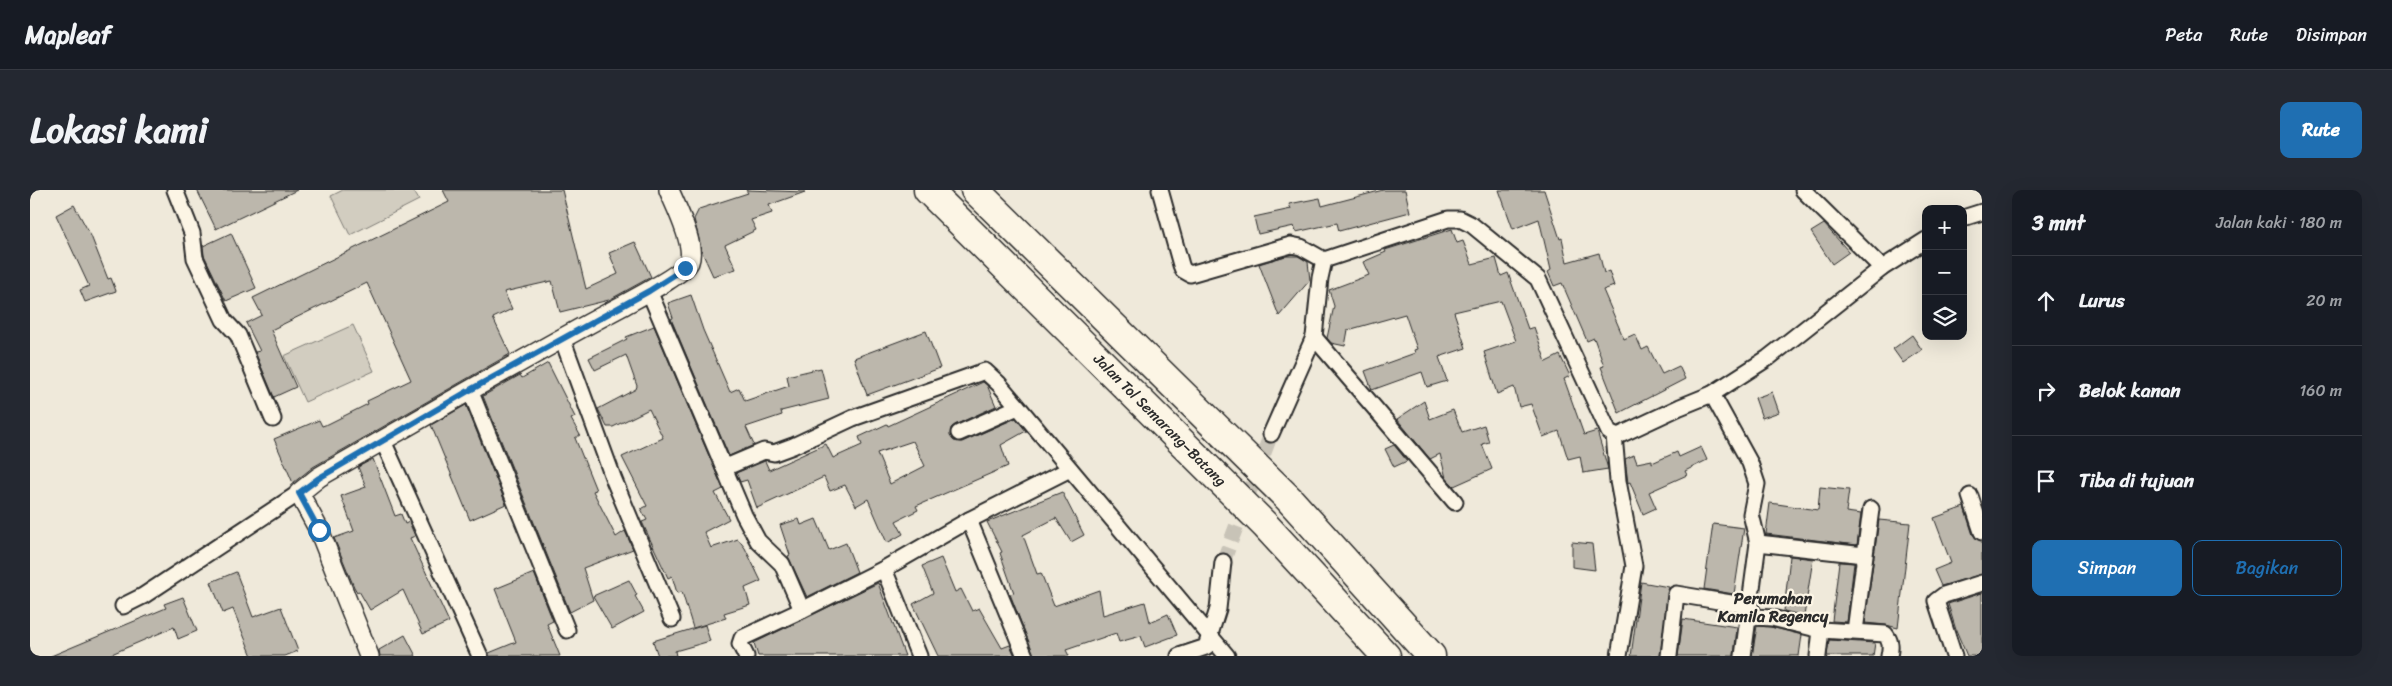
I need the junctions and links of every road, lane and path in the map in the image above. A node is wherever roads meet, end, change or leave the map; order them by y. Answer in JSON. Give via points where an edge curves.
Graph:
{"nodes":[{"id":1,"x":175,"y":190,"type":"edge"},
{"id":2,"x":669,"y":190,"type":"edge"},
{"id":3,"x":928,"y":190,"type":"edge"},
{"id":4,"x":975,"y":190,"type":"edge"},
{"id":5,"x":1160,"y":190,"type":"edge"},
{"id":6,"x":1803,"y":190,"type":"edge"},
{"id":7,"x":1982,"y":212,"type":"edge"},
{"id":8,"x":1967,"y":217,"type":"edge"},
{"id":9,"x":1922,"y":243,"type":"edge"},
{"id":10,"x":1324,"y":260,"type":"junction"},
{"id":11,"x":1882,"y":268,"type":"junction"},
{"id":12,"x":649,"y":291,"type":"junction"},
{"id":13,"x":1314,"y":336,"type":"junction"},
{"id":14,"x":562,"y":338,"type":"junction"},
{"id":15,"x":470,"y":390,"type":"junction"},
{"id":16,"x":1712,"y":394,"type":"junction"},
{"id":17,"x":1018,"y":407,"type":"junction"},
{"id":18,"x":273,"y":419,"type":"dead end"},
{"id":19,"x":959,"y":433,"type":"dead end"},
{"id":20,"x":1271,"y":434,"type":"tunnel mouth"},
{"id":21,"x":1614,"y":435,"type":"junction"},
{"id":22,"x":383,"y":441,"type":"junction"},
{"id":23,"x":724,"y":468,"type":"junction"},
{"id":24,"x":1070,"y":469,"type":"junction"},
{"id":25,"x":299,"y":493,"type":"junction"},
{"id":26,"x":1970,"y":496,"type":"dead end"},
{"id":27,"x":1455,"y":502,"type":"dead end"},
{"id":28,"x":1871,"y":508,"type":"dead end"},
{"id":29,"x":969,"y":520,"type":"junction"},
{"id":30,"x":1982,"y":532,"type":"edge"},
{"id":31,"x":1758,"y":542,"type":"junction"},
{"id":32,"x":1864,"y":555,"type":"junction"},
{"id":33,"x":1223,"y":562,"type":"tunnel mouth"},
{"id":34,"x":884,"y":569,"type":"junction"},
{"id":35,"x":1982,"y":583,"type":"edge"},
{"id":36,"x":123,"y":606,"type":"dead end"},
{"id":37,"x":1749,"y":606,"type":"junction"},
{"id":38,"x":802,"y":610,"type":"junction"},
{"id":39,"x":672,"y":619,"type":"dead end"},
{"id":40,"x":567,"y":630,"type":"dead end"},
{"id":41,"x":1821,"y":630,"type":"junction"},
{"id":42,"x":1855,"y":631,"type":"junction"},
{"id":43,"x":1211,"y":636,"type":"junction"},
{"id":44,"x":369,"y":656,"type":"edge"},
{"id":45,"x":480,"y":656,"type":"edge"},
{"id":46,"x":746,"y":656,"type":"edge"},
{"id":47,"x":919,"y":656,"type":"edge"},
{"id":48,"x":1025,"y":656,"type":"edge"},
{"id":49,"x":1179,"y":656,"type":"edge"},
{"id":50,"x":1227,"y":656,"type":"edge"},
{"id":51,"x":1386,"y":656,"type":"edge"},
{"id":52,"x":1430,"y":656,"type":"edge"},
{"id":53,"x":1619,"y":656,"type":"edge"},
{"id":54,"x":1669,"y":656,"type":"edge"},
{"id":55,"x":1743,"y":656,"type":"edge"},
{"id":56,"x":1818,"y":656,"type":"edge"},
{"id":57,"x":1889,"y":656,"type":"edge"},
{"id":58,"x":1954,"y":656,"type":"edge"}],
"edges":[{"from":1,"to":18,"type":"street","via":[[192,233],[196,258],[224,320],[238,334]]},
{"from":2,"to":12,"type":"street","via":[[686,232],[690,257],[685,268]]},
{"from":3,"to":51,"type":"highway","name":"Jalan Tol Semarang–Batang","via":[[1265,525]]},
{"from":4,"to":52,"type":"highway","via":[[1289,499]]},
{"from":5,"to":10,"type":"street","via":[[1181,265],[1190,274],[1291,245]]},
{"from":6,"to":11,"type":"street"},
{"from":7,"to":8,"type":"street"},
{"from":9,"to":11,"type":"street"},
{"from":10,"to":13,"type":"street"},
{"from":10,"to":21,"type":"street","via":[[1448,219],[1460,219],[1472,225],[1538,279],[1609,432]]},
{"from":11,"to":16,"type":"street","via":[[1768,358]]},
{"from":12,"to":14,"type":"street"},
{"from":12,"to":23,"type":"street"},
{"from":13,"to":20,"type":"street"},
{"from":13,"to":27,"type":"street"},
{"from":14,"to":15,"type":"street"},
{"from":14,"to":39,"type":"street","via":[[614,480]]},
{"from":15,"to":22,"type":"street"},
{"from":15,"to":40,"type":"street"},
{"from":16,"to":21,"type":"street"},
{"from":16,"to":31,"type":"street","via":[[1740,442],[1757,484],[1751,514]]},
{"from":17,"to":19,"type":"street"},
{"from":17,"to":23,"type":"street","via":[[989,373],[982,372],[853,418],[793,446],[774,453],[764,450]]},
{"from":17,"to":24,"type":"street"},
{"from":21,"to":53,"type":"street","via":[[1618,481],[1634,566]]},
{"from":22,"to":25,"type":"street"},
{"from":22,"to":45,"type":"street"},
{"from":23,"to":38,"type":"street","via":[[752,530],[782,564]]},
{"from":24,"to":29,"type":"street"},
{"from":24,"to":43,"type":"street"},
{"from":25,"to":36,"type":"street"},
{"from":25,"to":44,"type":"street","via":[[319,530]]},
{"from":26,"to":30,"type":"street"},
{"from":28,"to":32,"type":"street"},
{"from":29,"to":34,"type":"street"},
{"from":29,"to":48,"type":"street"},
{"from":31,"to":32,"type":"street"},
{"from":31,"to":37,"type":"street"},
{"from":32,"to":42,"type":"street"},
{"from":33,"to":43,"type":"street","via":[[1218,610]]},
{"from":34,"to":38,"type":"street"},
{"from":34,"to":47,"type":"street"},
{"from":35,"to":58,"type":"street","via":[[1944,595],[1936,601]]},
{"from":37,"to":41,"type":"street","via":[[1756,617]]},
{"from":37,"to":54,"type":"street","via":[[1676,594]]},
{"from":37,"to":55,"type":"street"},
{"from":38,"to":46,"type":"street","via":[[742,638],[740,644]]},
{"from":41,"to":42,"type":"street"},
{"from":41,"to":56,"type":"street"},
{"from":42,"to":57,"type":"street","via":[[1885,634],[1891,647]]},
{"from":43,"to":49,"type":"street","via":[[1203,650]]},
{"from":43,"to":50,"type":"street"}]}
